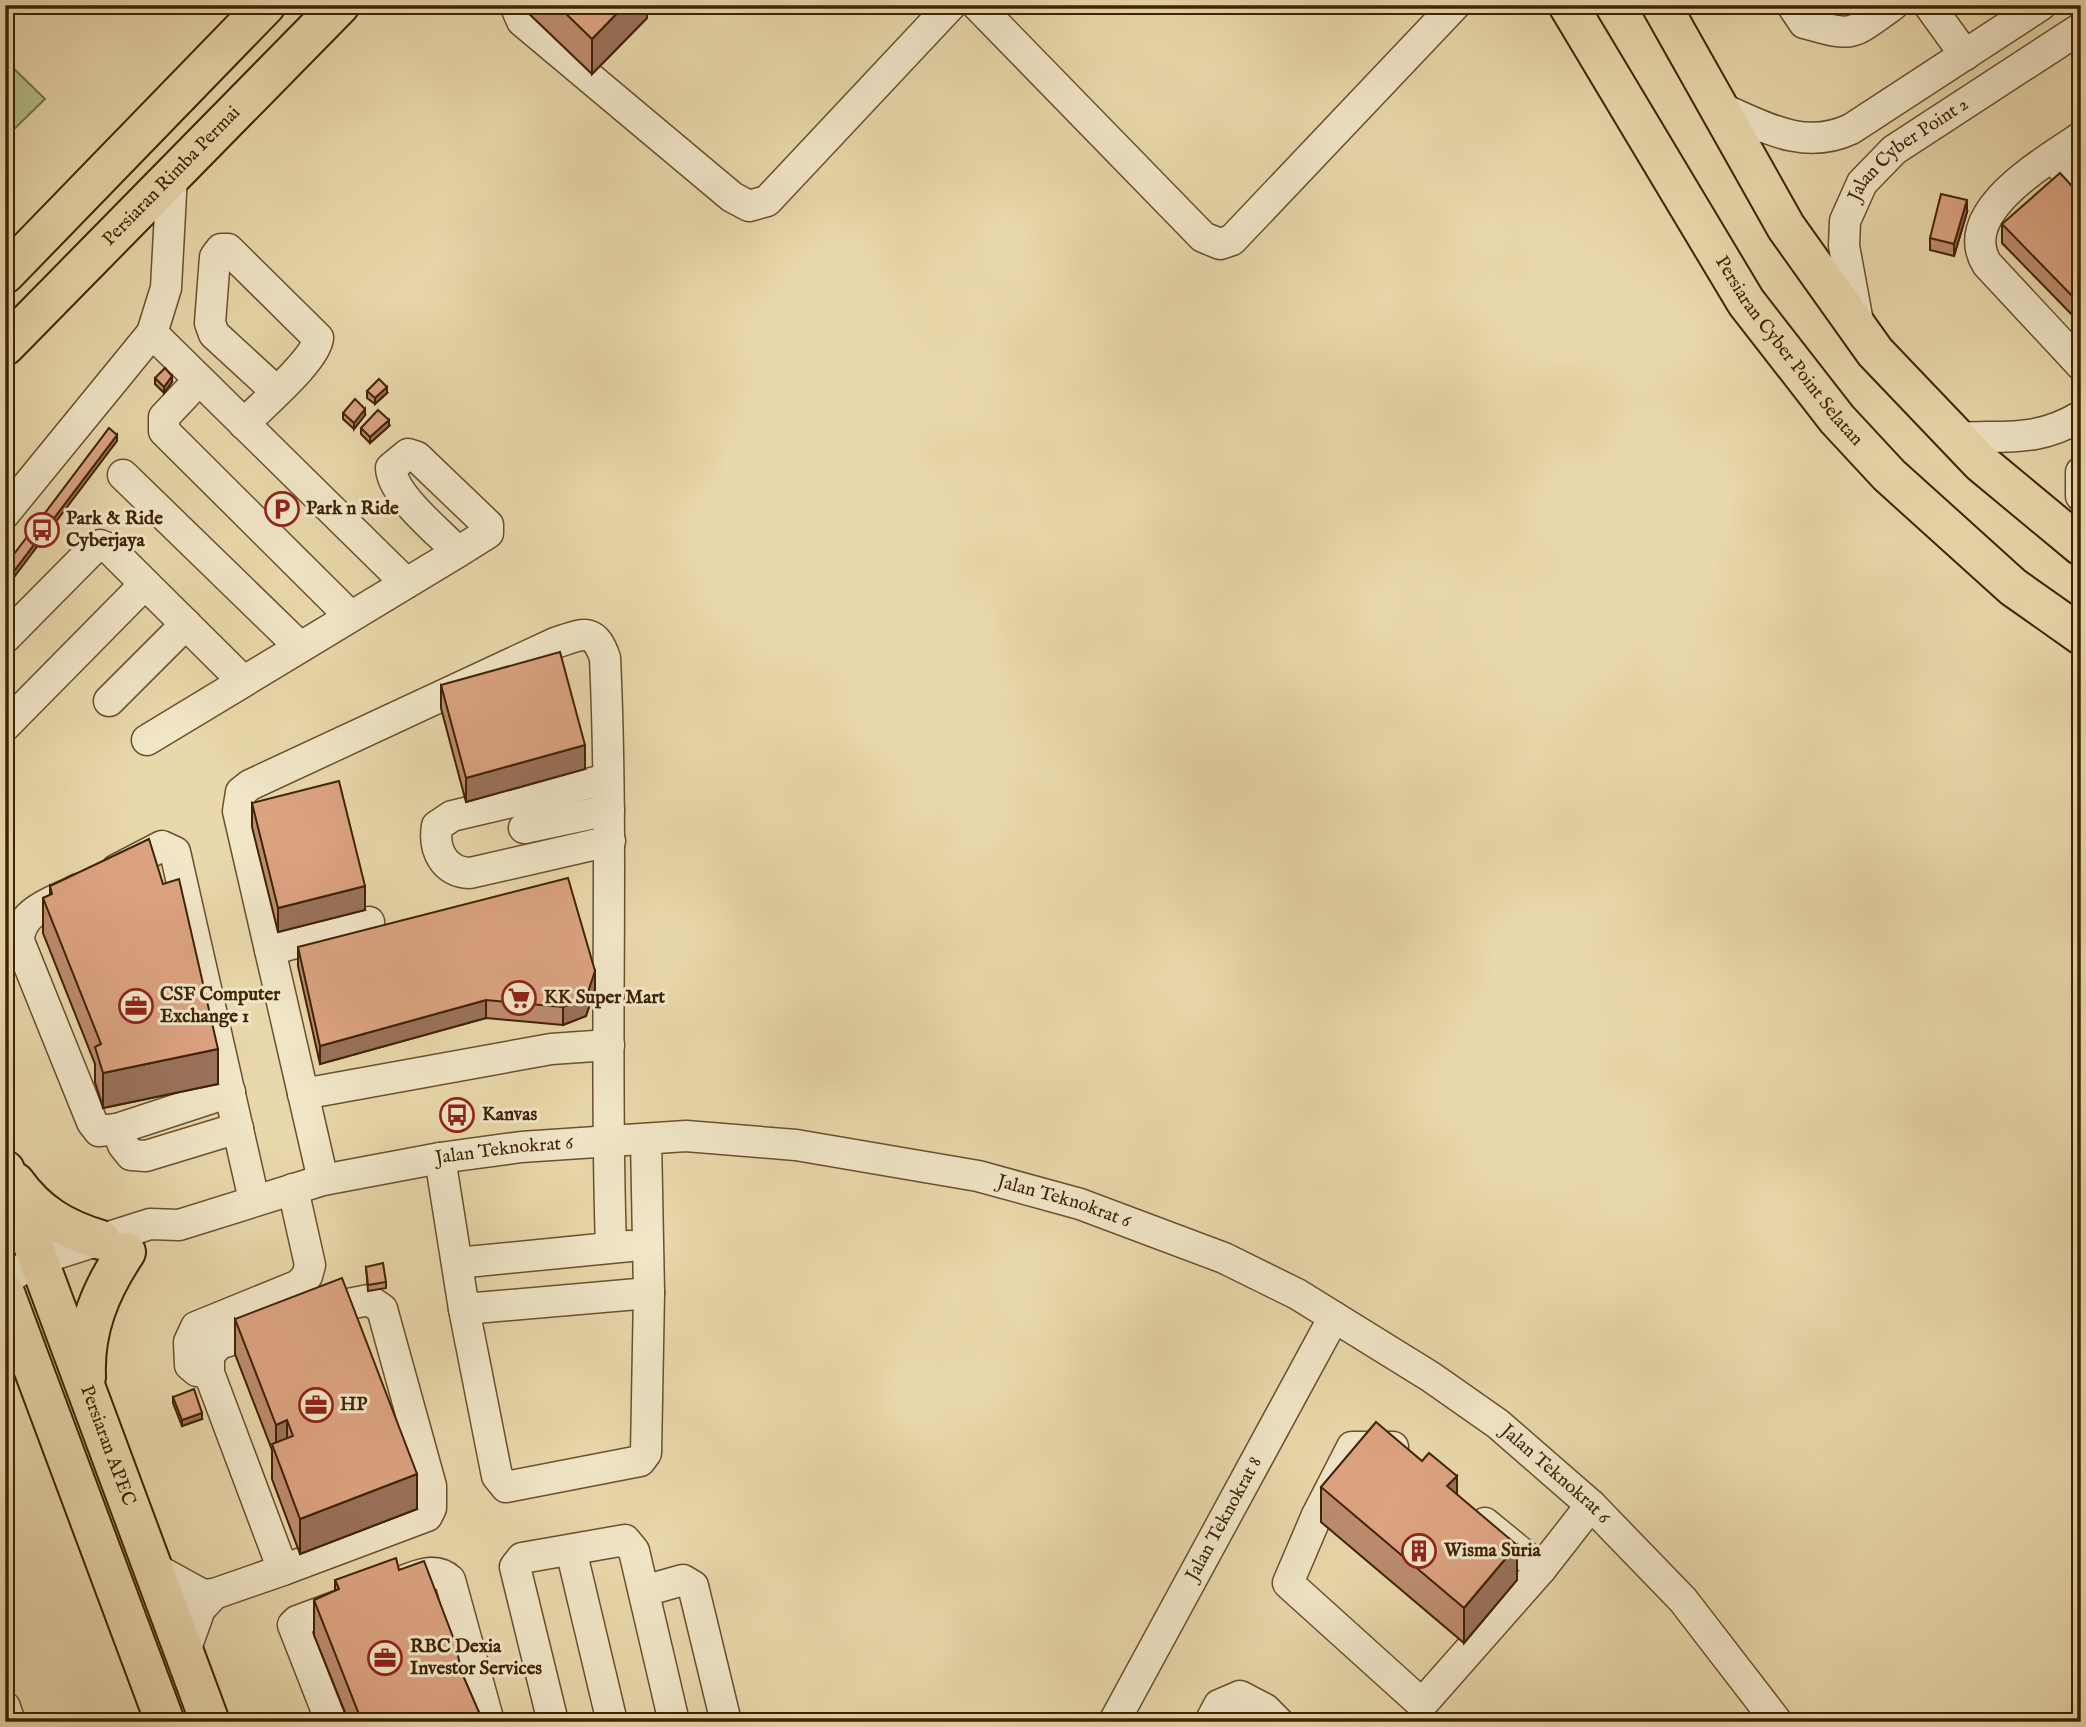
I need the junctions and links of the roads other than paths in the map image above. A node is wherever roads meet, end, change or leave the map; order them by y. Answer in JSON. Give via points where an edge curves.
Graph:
{"nodes":[{"id":1,"x":266,"y":5,"type":"edge"},
{"id":2,"x":340,"y":5,"type":"edge"},
{"id":3,"x":515,"y":5,"type":"edge"},
{"id":4,"x":951,"y":5,"type":"edge"},
{"id":5,"x":977,"y":5,"type":"edge"},
{"id":6,"x":1568,"y":5,"type":"edge"},
{"id":7,"x":1661,"y":5,"type":"edge"},
{"id":8,"x":1792,"y":5,"type":"edge"},
{"id":9,"x":1893,"y":5,"type":"edge"},
{"id":10,"x":1929,"y":5,"type":"edge"},
{"id":11,"x":2042,"y":5,"type":"edge"},
{"id":12,"x":1444,"y":9,"type":"edge"},
{"id":13,"x":2081,"y":28,"type":"edge"},
{"id":14,"x":1965,"y":55,"type":"junction"},
{"id":15,"x":1716,"y":106,"type":"junction"},
{"id":16,"x":2081,"y":137,"type":"edge"},
{"id":17,"x":2052,"y":157,"type":"junction"},
{"id":18,"x":172,"y":175,"type":"junction"},
{"id":19,"x":2081,"y":188,"type":"edge"},
{"id":20,"x":86,"y":191,"type":"junction"},
{"id":21,"x":5,"y":260,"type":"edge"},
{"id":22,"x":5,"y":274,"type":"edge"},
{"id":23,"x":1860,"y":332,"type":"junction"},
{"id":24,"x":152,"y":333,"type":"junction"},
{"id":25,"x":5,"y":346,"type":"edge"},
{"id":26,"x":2081,"y":365,"type":"edge"},
{"id":27,"x":199,"y":380,"type":"junction"},
{"id":28,"x":276,"y":391,"type":"junction"},
{"id":29,"x":2081,"y":416,"type":"edge"},
{"id":30,"x":244,"y":424,"type":"junction"},
{"id":31,"x":1956,"y":438,"type":"junction"},
{"id":32,"x":2081,"y":472,"type":"edge"},
{"id":33,"x":123,"y":475,"type":"dead end"},
{"id":34,"x":2081,"y":496,"type":"edge"},
{"id":35,"x":5,"y":513,"type":"edge"},
{"id":36,"x":2081,"y":546,"type":"edge"},
{"id":37,"x":458,"y":552,"type":"dead end"},
{"id":38,"x":406,"y":583,"type":"junction"},
{"id":39,"x":145,"y":584,"type":"junction"},
{"id":40,"x":350,"y":616,"type":"junction"},
{"id":41,"x":186,"y":624,"type":"junction"},
{"id":42,"x":2081,"y":635,"type":"edge"},
{"id":43,"x":5,"y":638,"type":"edge"},
{"id":44,"x":300,"y":647,"type":"junction"},
{"id":45,"x":243,"y":681,"type":"junction"},
{"id":46,"x":109,"y":701,"type":"dead end"},
{"id":47,"x":5,"y":726,"type":"edge"},
{"id":48,"x":147,"y":740,"type":"dead end"},
{"id":49,"x":608,"y":779,"type":"junction"},
{"id":50,"x":609,"y":810,"type":"junction"},
{"id":51,"x":524,"y":828,"type":"dead end"},
{"id":52,"x":610,"y":841,"type":"junction"},
{"id":53,"x":369,"y":922,"type":"dead end"},
{"id":54,"x":270,"y":950,"type":"junction"},
{"id":55,"x":609,"y":1045,"type":"junction"},
{"id":56,"x":230,"y":1092,"type":"junction"},
{"id":57,"x":303,"y":1094,"type":"junction"},
{"id":58,"x":238,"y":1128,"type":"junction"},
{"id":59,"x":117,"y":1129,"type":"junction"},
{"id":60,"x":646,"y":1139,"type":"junction"},
{"id":61,"x":607,"y":1141,"type":"junction"},
{"id":62,"x":440,"y":1158,"type":"junction"},
{"id":63,"x":5,"y":1170,"type":"edge"},
{"id":64,"x":323,"y":1180,"type":"junction"},
{"id":65,"x":293,"y":1189,"type":"junction"},
{"id":66,"x":254,"y":1200,"type":"junction"},
{"id":67,"x":646,"y":1245,"type":"junction"},
{"id":68,"x":113,"y":1246,"type":"junction"},
{"id":69,"x":611,"y":1246,"type":"junction"},
{"id":70,"x":457,"y":1263,"type":"junction"},
{"id":71,"x":40,"y":1269,"type":"junction"},
{"id":72,"x":5,"y":1282,"type":"edge"},
{"id":73,"x":5,"y":1293,"type":"edge"},
{"id":74,"x":649,"y":1293,"type":"junction"},
{"id":75,"x":464,"y":1309,"type":"junction"},
{"id":76,"x":1334,"y":1317,"type":"junction"},
{"id":77,"x":209,"y":1373,"type":"junction"},
{"id":78,"x":87,"y":1394,"type":"junction"},
{"id":79,"x":1413,"y":1463,"type":"edge"},
{"id":80,"x":1591,"y":1505,"type":"junction"},
{"id":81,"x":1466,"y":1507,"type":"edge"},
{"id":82,"x":571,"y":1550,"type":"junction"},
{"id":83,"x":152,"y":1567,"type":"junction"},
{"id":84,"x":1541,"y":1569,"type":"junction"},
{"id":85,"x":283,"y":1570,"type":"junction"},
{"id":86,"x":644,"y":1591,"type":"junction"},
{"id":87,"x":215,"y":1594,"type":"junction"},
{"id":88,"x":184,"y":1654,"type":"junction"},
{"id":89,"x":5,"y":1707,"type":"edge"},
{"id":90,"x":1116,"y":1720,"type":"edge"},
{"id":91,"x":10,"y":1722,"type":"edge"},
{"id":92,"x":165,"y":1722,"type":"edge"},
{"id":93,"x":210,"y":1722,"type":"edge"},
{"id":94,"x":331,"y":1722,"type":"edge"},
{"id":95,"x":489,"y":1722,"type":"edge"},
{"id":96,"x":553,"y":1722,"type":"edge"},
{"id":97,"x":612,"y":1722,"type":"edge"},
{"id":98,"x":674,"y":1722,"type":"edge"},
{"id":99,"x":726,"y":1722,"type":"edge"},
{"id":100,"x":1210,"y":1722,"type":"edge"},
{"id":101,"x":1278,"y":1722,"type":"edge"},
{"id":102,"x":1777,"y":1722,"type":"edge"}],
"edges":[{"from":1,"to":20,"type":"main road"},
{"from":2,"to":18,"type":"main road","name":"Persiaran Rimba Permai"},
{"from":3,"to":4,"type":"street","via":[[522,21],[732,197],[749,206],[767,201]]},
{"from":5,"to":12,"type":"street","via":[[1203,237],[1220,244],[1232,240]]},
{"from":6,"to":42,"type":"main road","name":"Persiaran Cyber Point Selatan","via":[[1746,302],[1837,419],[1889,475],[2013,587]]},
{"from":7,"to":15,"type":"main road"},
{"from":8,"to":9,"type":"street","via":[[1804,23],[1845,34]]},
{"from":10,"to":14,"type":"street"},
{"from":11,"to":14,"type":"street"},
{"from":13,"to":23,"type":"street","name":"Jalan Cyber Point 2","via":[[1894,150],[1862,183],[1845,221],[1844,246]]},
{"from":14,"to":15,"type":"street","via":[[1852,130],[1831,139],[1794,136]]},
{"from":15,"to":23,"type":"main road","via":[[1786,227]]},
{"from":16,"to":17,"type":"street"},
{"from":17,"to":19,"type":"street"},
{"from":17,"to":26,"type":"street","via":[[2021,180],[1990,213],[1982,225],[1980,254]]},
{"from":18,"to":24,"type":"street","via":[[166,289]]},
{"from":18,"to":25,"type":"main road","name":"Persiaran Rimba Permai"},
{"from":20,"to":21,"type":"main road"},
{"from":20,"to":22,"type":"main road"},
{"from":23,"to":31,"type":"main road"},
{"from":24,"to":27,"type":"street"},
{"from":24,"to":35,"type":"street"},
{"from":27,"to":30,"type":"street"},
{"from":27,"to":40,"type":"street","via":[[164,417],[164,431]]},
{"from":28,"to":28,"type":"street","via":[[317,348],[318,338],[228,249],[221,250],[215,257],[210,323],[214,334]]},
{"from":28,"to":30,"type":"street"},
{"from":29,"to":31,"type":"street","via":[[2049,433],[2029,437]]},
{"from":30,"to":38,"type":"street"},
{"from":31,"to":36,"type":"main road"},
{"from":32,"to":34,"type":"street"},
{"from":33,"to":44,"type":"street"},
{"from":37,"to":38,"type":"street"},
{"from":38,"to":40,"type":"street"},
{"from":39,"to":41,"type":"street"},
{"from":39,"to":43,"type":"street","via":[[110,549],[100,545]]},
{"from":39,"to":47,"type":"street"},
{"from":40,"to":44,"type":"street"},
{"from":41,"to":45,"type":"street"},
{"from":41,"to":46,"type":"street"},
{"from":44,"to":45,"type":"street"},
{"from":45,"to":48,"type":"street"},
{"from":49,"to":50,"type":"street"},
{"from":49,"to":52,"type":"street","via":[[452,816],[438,826],[436,844],[452,869],[470,873]]},
{"from":49,"to":54,"type":"street","via":[[605,658],[594,636],[582,634],[250,785],[241,792],[238,811]]},
{"from":50,"to":51,"type":"street"},
{"from":50,"to":52,"type":"street"},
{"from":52,"to":55,"type":"street"},
{"from":53,"to":54,"type":"street"},
{"from":54,"to":57,"type":"street"},
{"from":55,"to":57,"type":"street","via":[[551,1049]]},
{"from":55,"to":61,"type":"street"},
{"from":56,"to":58,"type":"street"},
{"from":56,"to":59,"type":"street"},
{"from":56,"to":59,"type":"street","via":[[175,852],[162,846],[27,916],[19,930],[19,941],[92,1122],[99,1131]]},
{"from":57,"to":64,"type":"street"},
{"from":58,"to":59,"type":"street","via":[[146,1156],[131,1155]]},
{"from":58,"to":66,"type":"street"},
{"from":60,"to":61,"type":"street","name":"Jalan Teknokrat 6"},
{"from":60,"to":67,"type":"street"},
{"from":60,"to":76,"type":"street","name":"Jalan Teknokrat 6","via":[[686,1136],[796,1144],[978,1176],[1080,1204],[1224,1258]]},
{"from":61,"to":62,"type":"street","name":"Jalan Teknokrat 6"},
{"from":61,"to":69,"type":"street"},
{"from":62,"to":64,"type":"street","name":"Jalan Teknokrat 6"},
{"from":62,"to":70,"type":"street"},
{"from":63,"to":68,"type":"main road","via":[[45,1215]]},
{"from":63,"to":71,"type":"main road","name":"Persiaran APEC"},
{"from":64,"to":65,"type":"street","name":"Jalan Teknokrat 6"},
{"from":65,"to":66,"type":"street","name":"Jalan Teknokrat 6"},
{"from":65,"to":77,"type":"street","via":[[310,1265],[307,1276],[299,1285],[196,1327],[189,1342],[190,1365]]},
{"from":66,"to":68,"type":"street","name":"Jalan Teknokrat 6","via":[[179,1224],[156,1243]]},
{"from":67,"to":69,"type":"street"},
{"from":67,"to":74,"type":"street"},
{"from":68,"to":71,"type":"street","name":"Jalan Teknokrat 6"},
{"from":68,"to":78,"type":"main road","via":[[111,1275],[85,1349]]},
{"from":69,"to":70,"type":"street"},
{"from":70,"to":75,"type":"street"},
{"from":71,"to":72,"type":"street","name":"Jalan Teknokrat 6"},
{"from":71,"to":78,"type":"main road","name":"Persiaran APEC"},
{"from":73,"to":92,"type":"main road"},
{"from":74,"to":75,"type":"street"},
{"from":74,"to":75,"type":"street","via":[[646,1453],[640,1461],[506,1487],[497,1476]]},
{"from":76,"to":80,"type":"street","name":"Jalan Teknokrat 6","via":[[1498,1424]]},
{"from":76,"to":90,"type":"street","name":"Jalan Teknokrat 8"},
{"from":77,"to":85,"type":"street"},
{"from":77,"to":85,"type":"street","via":[[209,1355],[219,1344],[338,1306],[369,1300],[382,1309],[431,1486],[431,1508],[427,1516]]},
{"from":78,"to":83,"type":"main road","name":"Persiaran APEC"},
{"from":79,"to":84,"type":"street","via":[[1391,1445],[1352,1447],[1288,1583],[1422,1704]]},
{"from":80,"to":84,"type":"street"},
{"from":80,"to":102,"type":"street","name":"Jalan Teknokrat 6","via":[[1683,1600]]},
{"from":81,"to":84,"type":"street"},
{"from":82,"to":86,"type":"street","via":[[625,1539],[634,1551]]},
{"from":82,"to":96,"type":"street","via":[[522,1558],[515,1567]]},
{"from":82,"to":97,"type":"street"},
{"from":83,"to":87,"type":"street","via":[[203,1594]]},
{"from":83,"to":88,"type":"main road","name":"Persiaran APEC"},
{"from":85,"to":87,"type":"street"},
{"from":86,"to":98,"type":"street"},
{"from":86,"to":99,"type":"street","via":[[683,1580],[693,1586]]},
{"from":87,"to":88,"type":"street","via":[[200,1609]]},
{"from":88,"to":93,"type":"main road","name":"Persiaran APEC"},
{"from":89,"to":91,"type":"street"},
{"from":94,"to":95,"type":"street","via":[[293,1625],[433,1571],[450,1580]]},
{"from":100,"to":101,"type":"street","via":[[1219,1705],[1240,1696]]}]}
